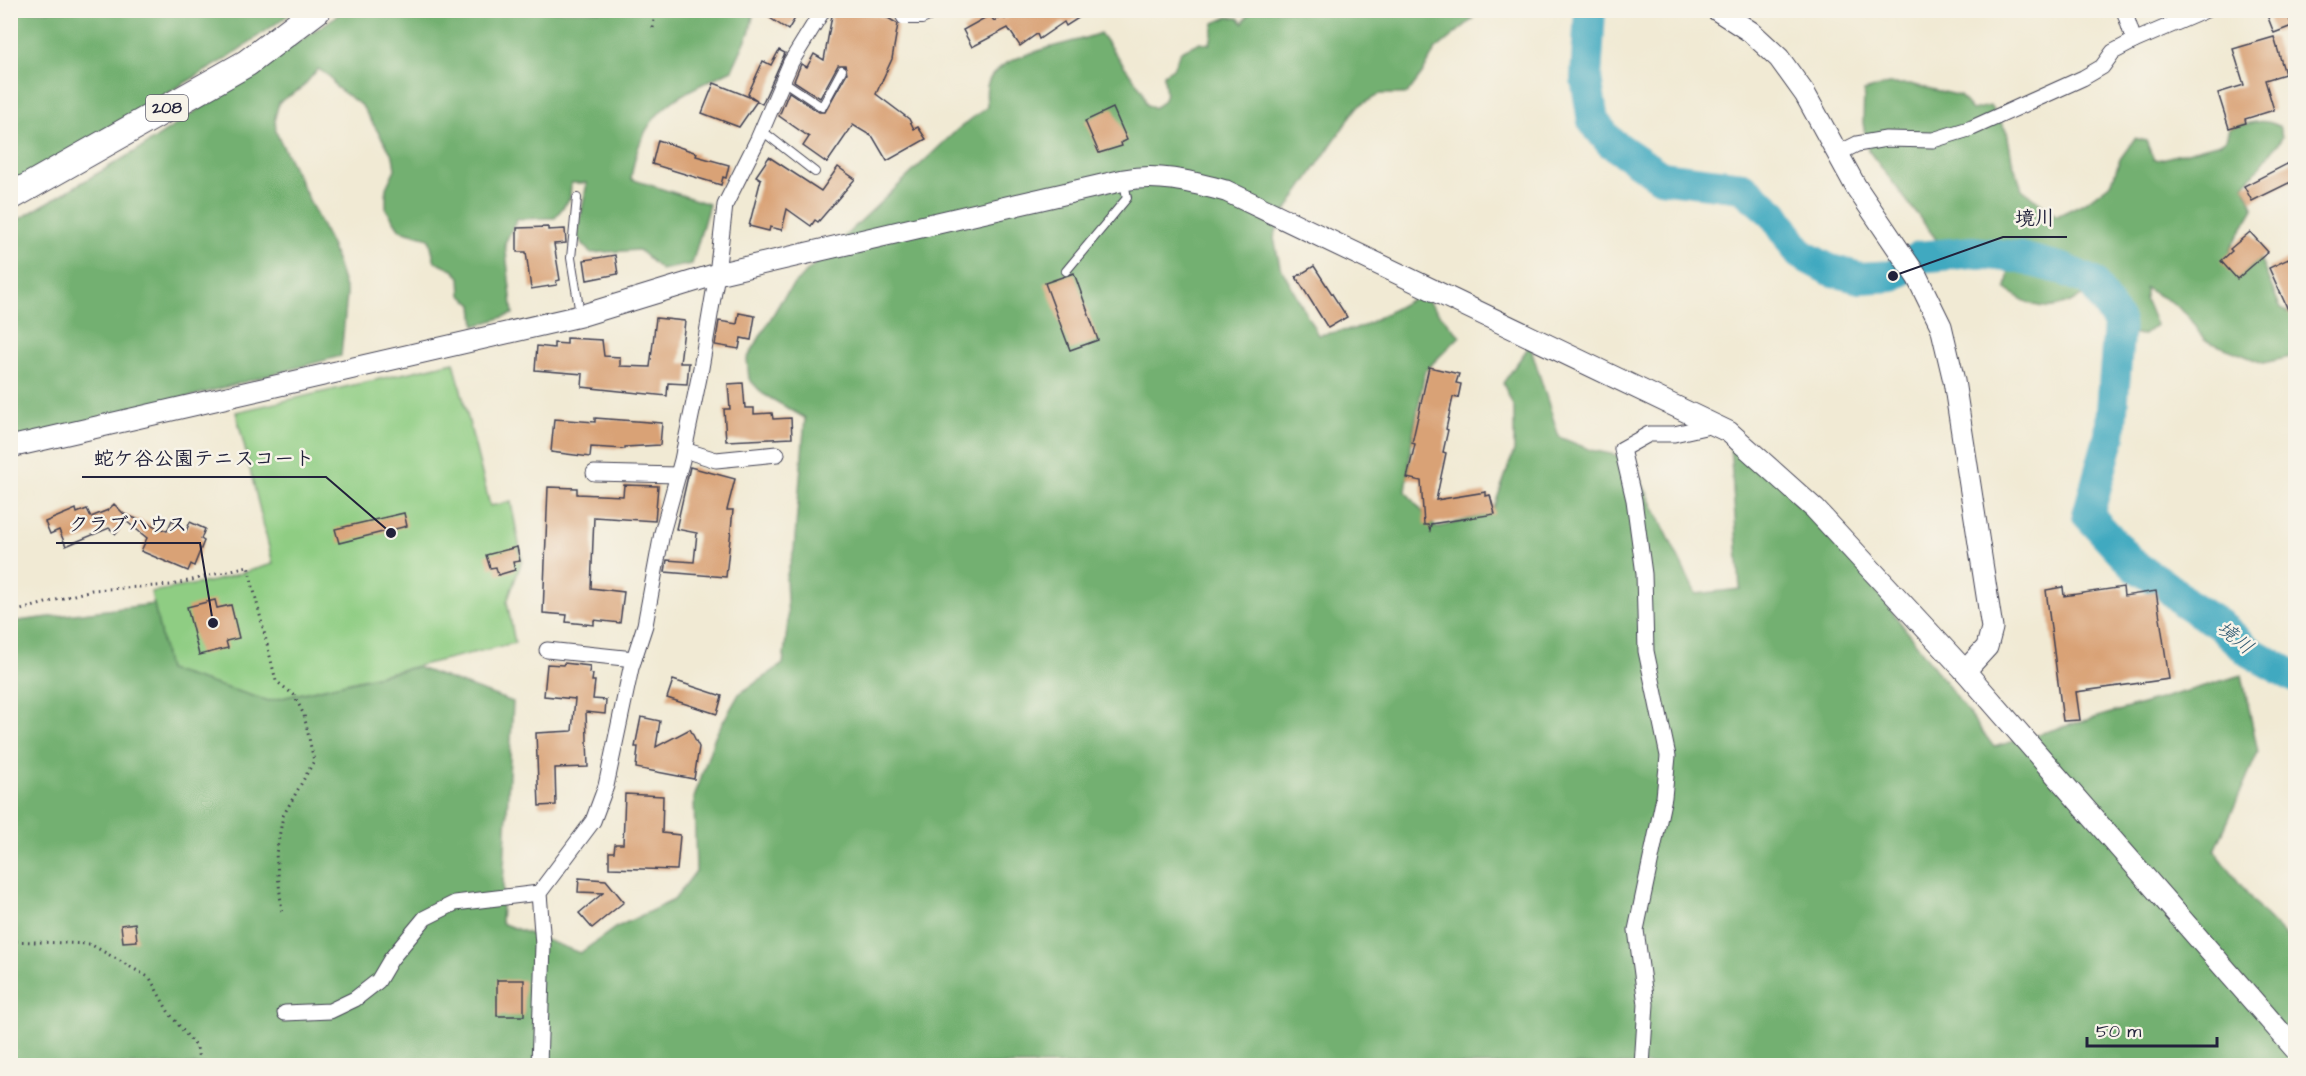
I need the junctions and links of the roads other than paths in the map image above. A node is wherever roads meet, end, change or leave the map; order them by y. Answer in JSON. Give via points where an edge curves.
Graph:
{"nodes":[{"id":1,"x":317,"y":10,"type":"edge"},
{"id":2,"x":823,"y":10,"type":"edge"},
{"id":3,"x":896,"y":10,"type":"edge"},
{"id":4,"x":945,"y":10,"type":"edge"},
{"id":5,"x":1717,"y":10,"type":"edge"},
{"id":6,"x":2124,"y":10,"type":"edge"},
{"id":7,"x":2206,"y":10,"type":"edge"},
{"id":8,"x":2293,"y":10,"type":"edge"},
{"id":9,"x":2295,"y":20,"type":"edge"},
{"id":10,"x":2134,"y":41,"type":"junction"},
{"id":11,"x":842,"y":70,"type":"dead end"},
{"id":12,"x":783,"y":81,"type":"junction"},
{"id":13,"x":761,"y":130,"type":"junction"},
{"id":14,"x":1839,"y":153,"type":"junction"},
{"id":15,"x":815,"y":172,"type":"dead end"},
{"id":16,"x":1124,"y":180,"type":"junction"},
{"id":17,"x":10,"y":197,"type":"edge"},
{"id":18,"x":577,"y":198,"type":"dead end"},
{"id":19,"x":1066,"y":271,"type":"dead end"},
{"id":20,"x":717,"y":274,"type":"junction"},
{"id":21,"x":580,"y":315,"type":"junction"},
{"id":22,"x":1714,"y":425,"type":"junction"},
{"id":23,"x":10,"y":447,"type":"edge"},
{"id":24,"x":684,"y":450,"type":"junction"},
{"id":25,"x":777,"y":454,"type":"dead end"},
{"id":26,"x":594,"y":473,"type":"dead end"},
{"id":27,"x":678,"y":475,"type":"junction"},
{"id":28,"x":547,"y":650,"type":"dead end"},
{"id":29,"x":634,"y":659,"type":"junction"},
{"id":30,"x":1965,"y":671,"type":"junction"},
{"id":31,"x":538,"y":893,"type":"junction"},
{"id":32,"x":285,"y":1013,"type":"dead end"},
{"id":33,"x":2295,"y":1050,"type":"edge"},
{"id":34,"x":539,"y":1065,"type":"edge"},
{"id":35,"x":1642,"y":1065,"type":"edge"}],
"edges":[{"from":1,"to":17,"type":"highway","number":"208","via":[[247,63]]},
{"from":2,"to":12,"type":"street"},
{"from":3,"to":4,"type":"lane","via":[[903,20],[922,20]]},
{"from":5,"to":14,"type":"street","via":[[1751,32],[1779,58]]},
{"from":6,"to":10,"type":"street"},
{"from":7,"to":10,"type":"street"},
{"from":8,"to":9,"type":"lane"},
{"from":10,"to":14,"type":"street","via":[[2113,52],[2102,67],[2083,78],[1972,128],[1933,140],[1857,144]]},
{"from":11,"to":12,"type":"lane","via":[[822,107]]},
{"from":12,"to":13,"type":"street"},
{"from":13,"to":15,"type":"lane"},
{"from":13,"to":20,"type":"street","via":[[724,205]]},
{"from":14,"to":30,"type":"street","via":[[1856,187],[1911,269],[1941,326],[1954,381],[1992,628],[1987,647]]},
{"from":16,"to":19,"type":"lane","via":[[1127,198]]},
{"from":16,"to":20,"type":"street"},
{"from":16,"to":22,"type":"street","via":[[1153,175],[1226,191]]},
{"from":18,"to":21,"type":"lane","via":[[571,258]]},
{"from":20,"to":21,"type":"street"},
{"from":20,"to":24,"type":"street"},
{"from":21,"to":23,"type":"street"},
{"from":22,"to":30,"type":"street","via":[[1729,432],[1815,509]]},
{"from":22,"to":35,"type":"street","via":[[1674,434],[1649,434],[1622,449],[1644,574],[1646,651],[1668,756],[1664,797],[1636,930],[1646,1004]]},
{"from":24,"to":25,"type":"street","via":[[716,460]]},
{"from":24,"to":27,"type":"street"},
{"from":26,"to":27,"type":"street"},
{"from":27,"to":29,"type":"street"},
{"from":28,"to":29,"type":"street"},
{"from":29,"to":31,"type":"street","via":[[606,786],[593,821]]},
{"from":30,"to":33,"type":"street"},
{"from":31,"to":32,"type":"street","via":[[455,903],[425,918],[378,981],[355,999],[330,1011]]},
{"from":31,"to":34,"type":"street","via":[[543,945]]}]}
